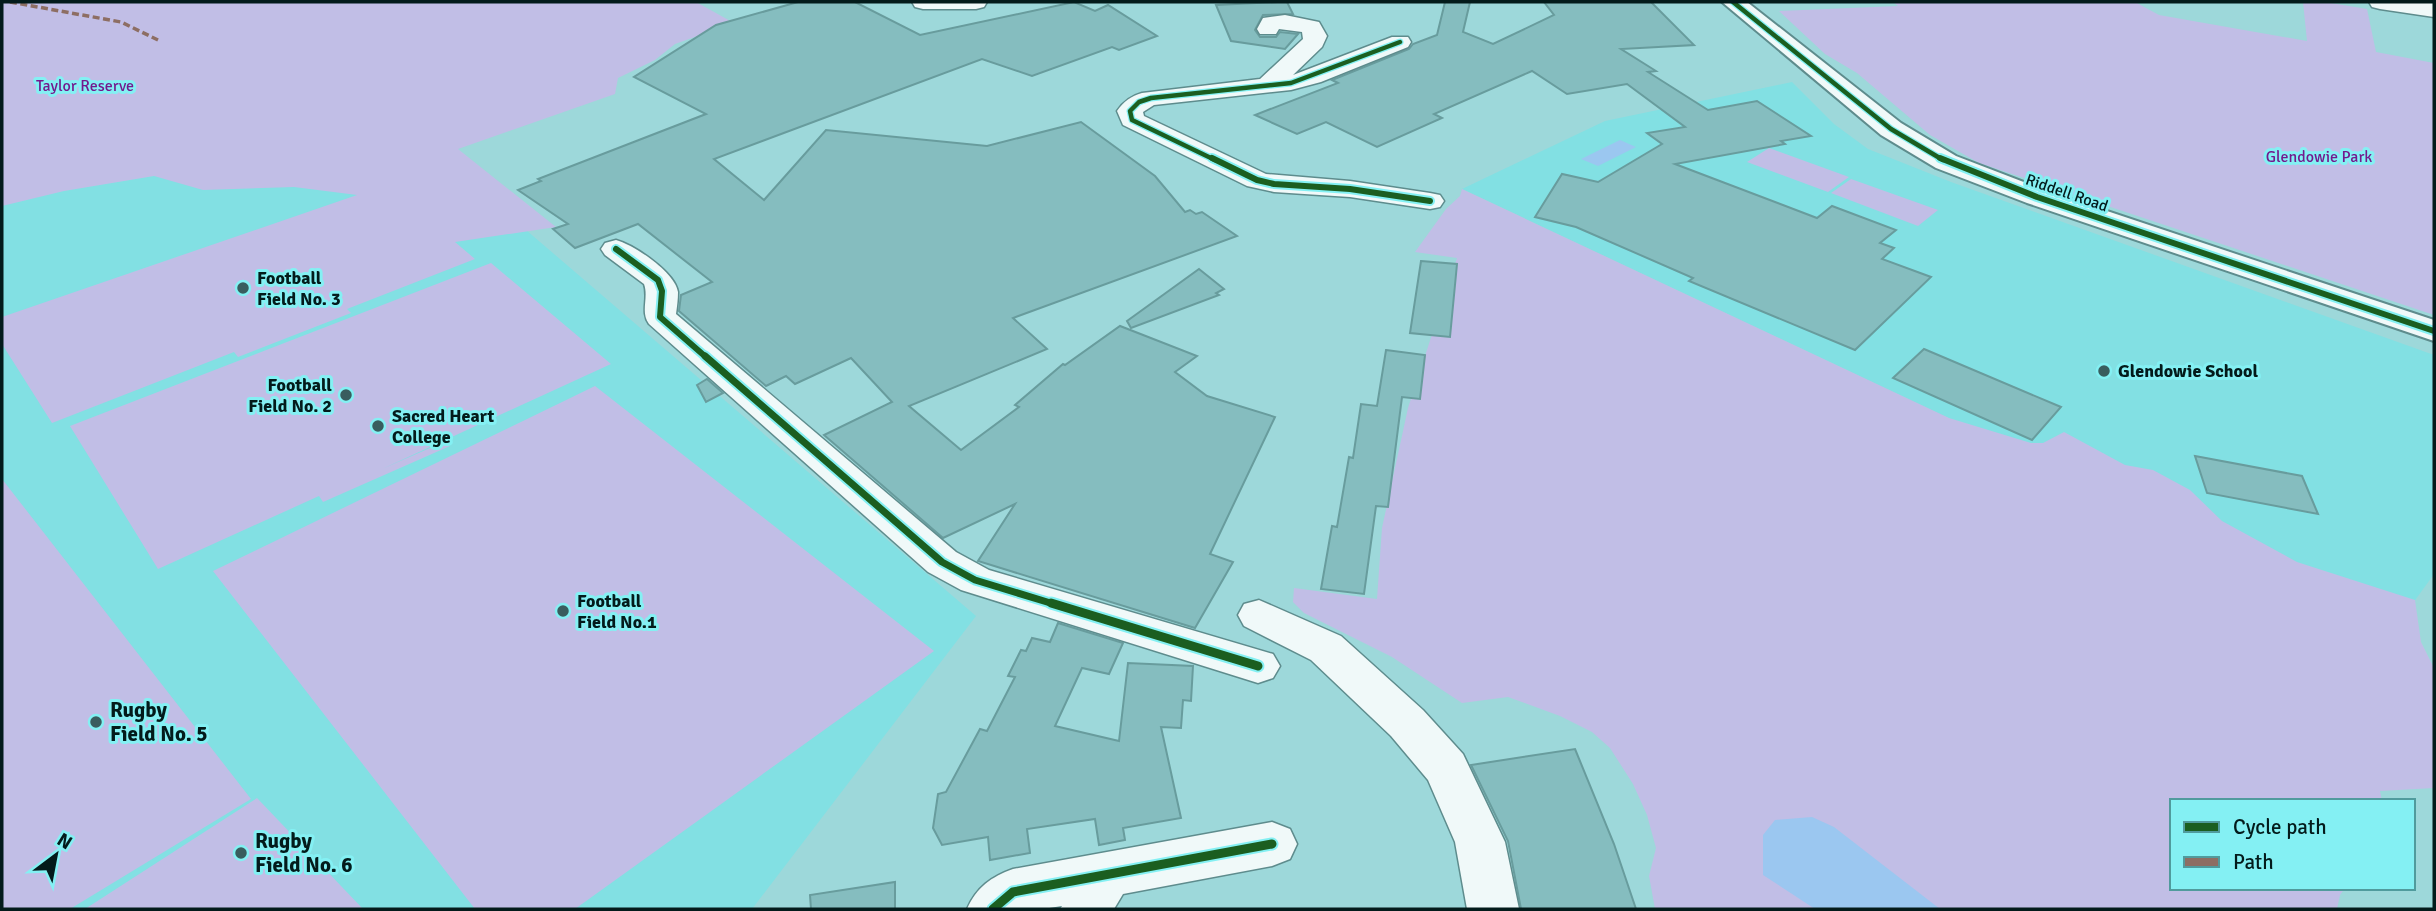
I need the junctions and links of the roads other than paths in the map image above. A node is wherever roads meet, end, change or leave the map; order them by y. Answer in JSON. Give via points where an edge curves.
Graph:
{"nodes":[{"id":1,"x":923,"y":2,"type":"edge"},
{"id":2,"x":976,"y":2,"type":"edge"},
{"id":3,"x":1733,"y":2,"type":"edge"},
{"id":4,"x":2380,"y":2,"type":"edge"},
{"id":5,"x":2434,"y":10,"type":"edge"},
{"id":6,"x":1268,"y":29,"type":"dead end"},
{"id":7,"x":1400,"y":42,"type":"dead end"},
{"id":8,"x":1268,"y":85,"type":"junction"},
{"id":9,"x":1430,"y":201,"type":"dead end"},
{"id":10,"x":616,"y":249,"type":"dead end"},
{"id":11,"x":2434,"y":331,"type":"edge"},
{"id":12,"x":1259,"y":615,"type":"dead end"},
{"id":13,"x":1258,"y":666,"type":"dead end"},
{"id":14,"x":1272,"y":844,"type":"dead end"},
{"id":15,"x":1097,"y":891,"type":"edge"},
{"id":16,"x":993,"y":909,"type":"edge"},
{"id":17,"x":1493,"y":909,"type":"edge"}],
"edges":[{"from":1,"to":2,"type":"street"},
{"from":3,"to":11,"type":"street","name":"Riddell Road","via":[[1891,129],[1946,162]]},
{"from":4,"to":5,"type":"street"},
{"from":6,"to":8,"type":"street","via":[[1271,23],[1285,22],[1311,27],[1317,36]]},
{"from":7,"to":8,"type":"street","via":[[1312,77]]},
{"from":8,"to":9,"type":"street","via":[[1151,98],[1130,111],[1132,120],[1257,180]]},
{"from":10,"to":13,"type":"street","via":[[658,280],[660,317],[942,562],[988,584]]},
{"from":12,"to":17,"type":"street","via":[[1326,648],[1407,723],[1446,768],[1480,842]]},
{"from":14,"to":15,"type":"street"},
{"from":15,"to":16,"type":"street","via":[[1013,892]]}]}
